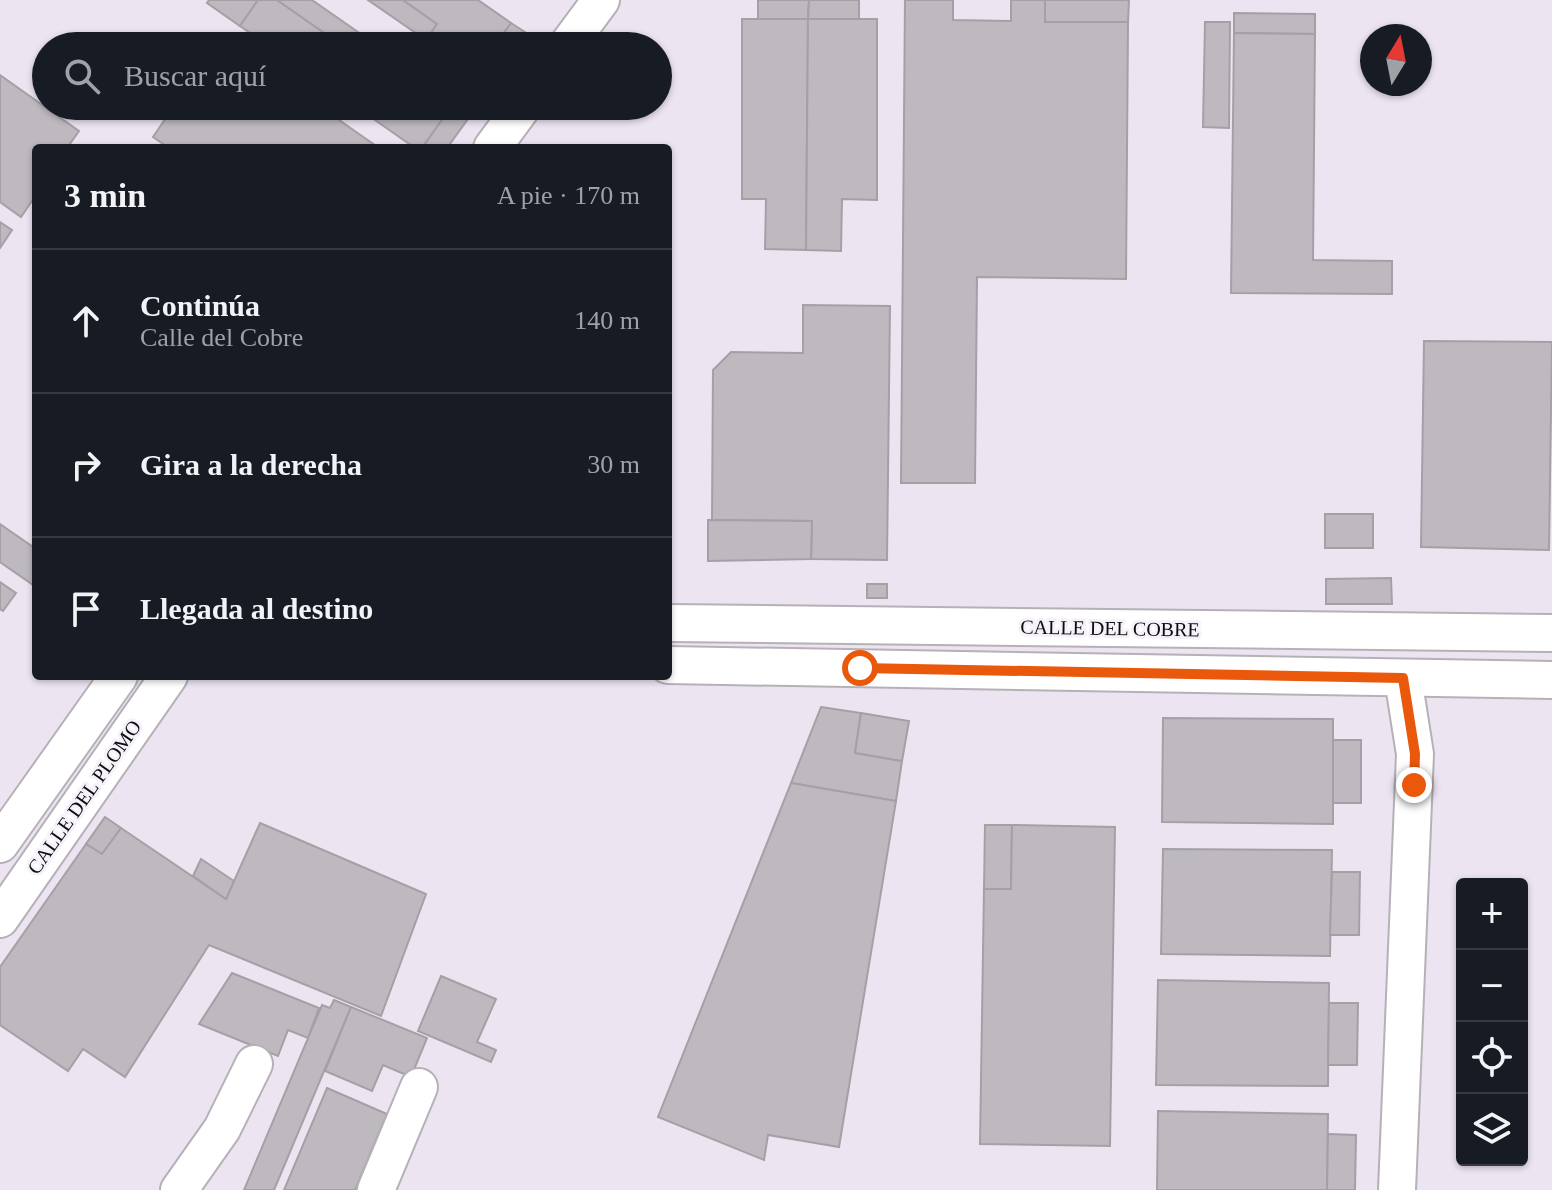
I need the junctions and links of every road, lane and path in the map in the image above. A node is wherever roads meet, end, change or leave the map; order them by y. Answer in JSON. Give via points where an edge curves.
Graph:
{"nodes":[{"id":1,"x":601,"y":0,"type":"edge"},
{"id":2,"x":577,"y":32,"type":"edge"},
{"id":3,"x":513,"y":120,"type":"edge"},
{"id":4,"x":495,"y":144,"type":"edge"},
{"id":5,"x":672,"y":623,"type":"edge"},
{"id":6,"x":1552,"y":633,"type":"edge"},
{"id":7,"x":672,"y":665,"type":"edge"},
{"id":8,"x":1403,"y":678,"type":"junction"},
{"id":9,"x":116,"y":680,"type":"edge"},
{"id":10,"x":166,"y":680,"type":"edge"},
{"id":11,"x":1552,"y":680,"type":"edge"},
{"id":12,"x":0,"y":844,"type":"edge"},
{"id":13,"x":0,"y":919,"type":"edge"},
{"id":14,"x":254,"y":1064,"type":"dead end"},
{"id":15,"x":419,"y":1087,"type":"dead end"},
{"id":16,"x":179,"y":1190,"type":"edge"},
{"id":17,"x":376,"y":1190,"type":"edge"},
{"id":18,"x":1397,"y":1190,"type":"edge"}],
"edges":[{"from":1,"to":2,"type":"street"},
{"from":3,"to":4,"type":"street"},
{"from":5,"to":6,"type":"street","name":"CALLE DEL COBRE"},
{"from":7,"to":8,"type":"street"},
{"from":8,"to":11,"type":"street"},
{"from":8,"to":18,"type":"street","via":[[1415,754]]},
{"from":9,"to":12,"type":"street","name":"CALLE DEL PLOMO"},
{"from":10,"to":13,"type":"street","name":"CALLE DEL PLOMO"},
{"from":14,"to":16,"type":"street","via":[[222,1129]]},
{"from":15,"to":17,"type":"street"}]}
